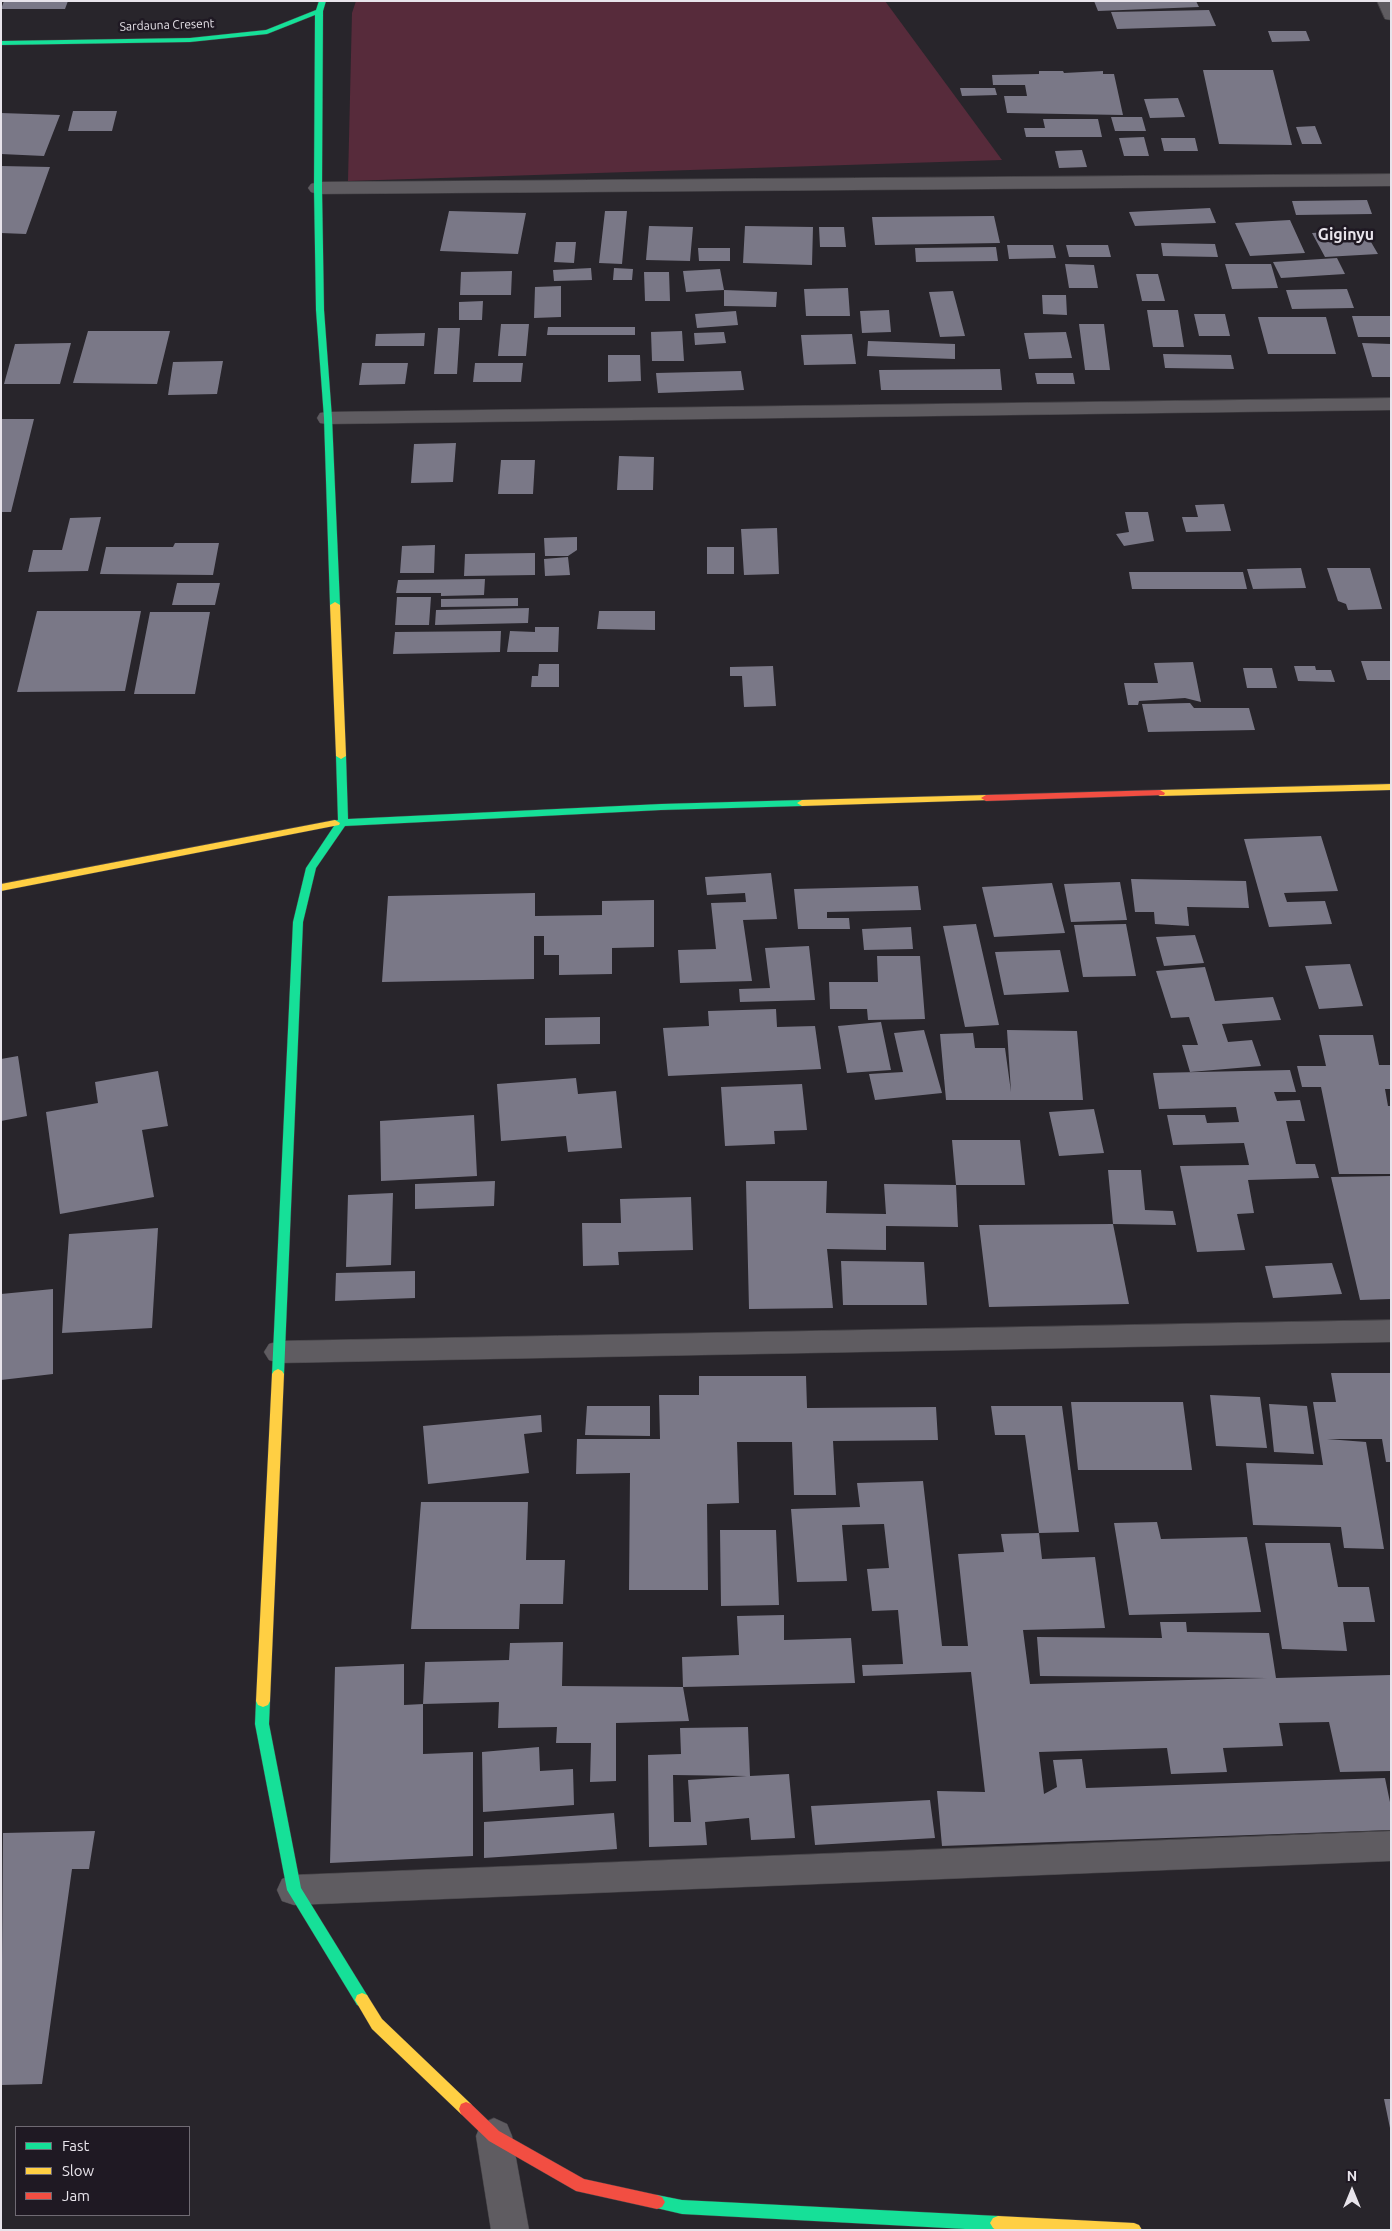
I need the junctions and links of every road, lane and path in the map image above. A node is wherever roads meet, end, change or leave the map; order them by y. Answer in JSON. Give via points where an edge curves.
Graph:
{"nodes":[{"id":1,"x":1386,"y":1,"type":"edge"},
{"id":2,"x":321,"y":6,"type":"edge"},
{"id":3,"x":1391,"y":15,"type":"edge"},
{"id":4,"x":1,"y":43,"type":"edge"},
{"id":5,"x":1391,"y":180,"type":"edge"},
{"id":6,"x":318,"y":188,"type":"junction"},
{"id":7,"x":1391,"y":404,"type":"edge"},
{"id":8,"x":328,"y":418,"type":"junction"},
{"id":9,"x":1391,"y":787,"type":"edge"},
{"id":10,"x":343,"y":821,"type":"junction"},
{"id":11,"x":1,"y":888,"type":"edge"},
{"id":12,"x":1391,"y":1331,"type":"edge"},
{"id":13,"x":279,"y":1352,"type":"junction"},
{"id":14,"x":1391,"y":1846,"type":"edge"},
{"id":15,"x":294,"y":1890,"type":"junction"},
{"id":16,"x":494,"y":2136,"type":"junction"},
{"id":17,"x":510,"y":2230,"type":"edge"},
{"id":18,"x":1134,"y":2230,"type":"edge"}],
"edges":[{"from":1,"to":3,"type":"street"},
{"from":2,"to":4,"type":"street","name":"Sardauna Cresent","via":[[267,32],[190,40]]},
{"from":2,"to":6,"type":"street"},
{"from":5,"to":6,"type":"street"},
{"from":6,"to":8,"type":"street","via":[[320,310]]},
{"from":7,"to":8,"type":"street"},
{"from":8,"to":10,"type":"street"},
{"from":9,"to":10,"type":"street","via":[[661,807]]},
{"from":10,"to":11,"type":"street"},
{"from":10,"to":13,"type":"street","via":[[311,868],[298,922]]},
{"from":12,"to":13,"type":"street"},
{"from":13,"to":15,"type":"street","via":[[262,1724]]},
{"from":14,"to":15,"type":"street"},
{"from":15,"to":16,"type":"street","via":[[377,2024]]},
{"from":16,"to":17,"type":"street"},
{"from":16,"to":18,"type":"street","via":[[581,2186],[682,2207]]}]}
